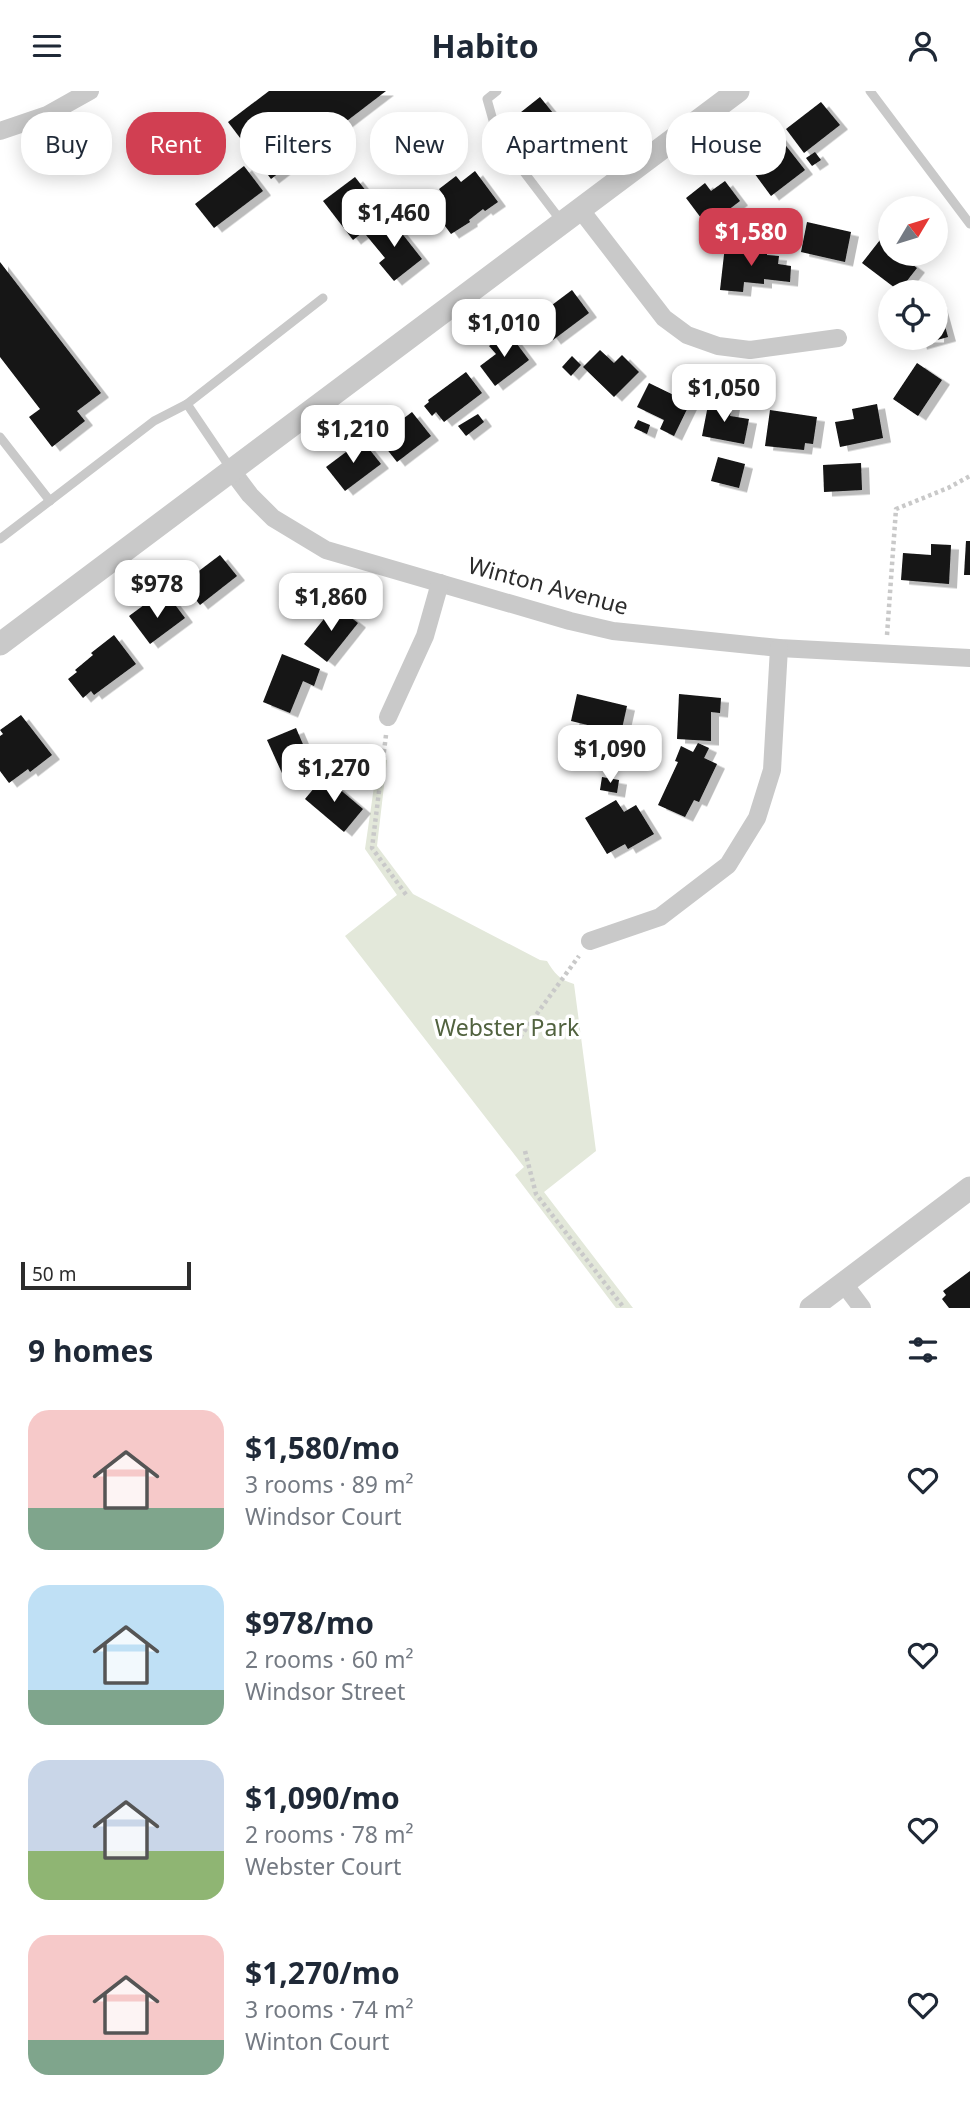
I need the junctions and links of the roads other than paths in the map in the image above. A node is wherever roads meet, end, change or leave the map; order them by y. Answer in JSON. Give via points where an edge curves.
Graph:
{"nodes":[{"id":1,"x":90,"y":91,"type":"edge"},
{"id":2,"x":497,"y":91,"type":"edge"},
{"id":3,"x":738,"y":91,"type":"edge"},
{"id":4,"x":870,"y":91,"type":"edge"},
{"id":5,"x":0,"y":131,"type":"edge"},
{"id":6,"x":572,"y":216,"type":"junction"},
{"id":7,"x":970,"y":224,"type":"edge"},
{"id":8,"x":323,"y":297,"type":"dead end"},
{"id":9,"x":838,"y":338,"type":"dead end"},
{"id":10,"x":187,"y":404,"type":"junction"},
{"id":11,"x":0,"y":437,"type":"edge"},
{"id":12,"x":232,"y":471,"type":"junction"},
{"id":13,"x":50,"y":501,"type":"junction"},
{"id":14,"x":0,"y":540,"type":"edge"},
{"id":15,"x":440,"y":583,"type":"junction"},
{"id":16,"x":0,"y":644,"type":"edge"},
{"id":17,"x":779,"y":648,"type":"junction"},
{"id":18,"x":970,"y":657,"type":"edge"},
{"id":19,"x":388,"y":717,"type":"road end"},
{"id":20,"x":590,"y":941,"type":"road end"},
{"id":21,"x":970,"y":1188,"type":"edge"},
{"id":22,"x":844,"y":1284,"type":"junction"},
{"id":23,"x":811,"y":1308,"type":"edge"},
{"id":24,"x":862,"y":1308,"type":"edge"}],
"edges":[{"from":1,"to":5,"type":"street","via":[[47,115]]},
{"from":2,"to":6,"type":"lane","via":[[487,99],[498,138]]},
{"from":3,"to":6,"type":"street"},
{"from":4,"to":7,"type":"lane"},
{"from":6,"to":9,"type":"street","via":[[664,318],[687,335],[718,346],[750,350]]},
{"from":6,"to":12,"type":"street"},
{"from":8,"to":10,"type":"lane"},
{"from":10,"to":12,"type":"lane"},
{"from":10,"to":13,"type":"lane","via":[[154,421]]},
{"from":11,"to":13,"type":"lane"},
{"from":12,"to":15,"type":"street","name":"Winton Avenue","via":[[273,518],[326,550]]},
{"from":12,"to":16,"type":"street"},
{"from":13,"to":14,"type":"lane"},
{"from":15,"to":17,"type":"street","name":"Winton Avenue","via":[[612,631]]},
{"from":15,"to":19,"type":"street","via":[[425,636]]},
{"from":17,"to":18,"type":"street","name":"Winton Avenue"},
{"from":17,"to":20,"type":"street","via":[[772,770],[757,818],[728,865],[660,917]]},
{"from":21,"to":22,"type":"street"},
{"from":22,"to":23,"type":"street"},
{"from":22,"to":24,"type":"street"}]}
